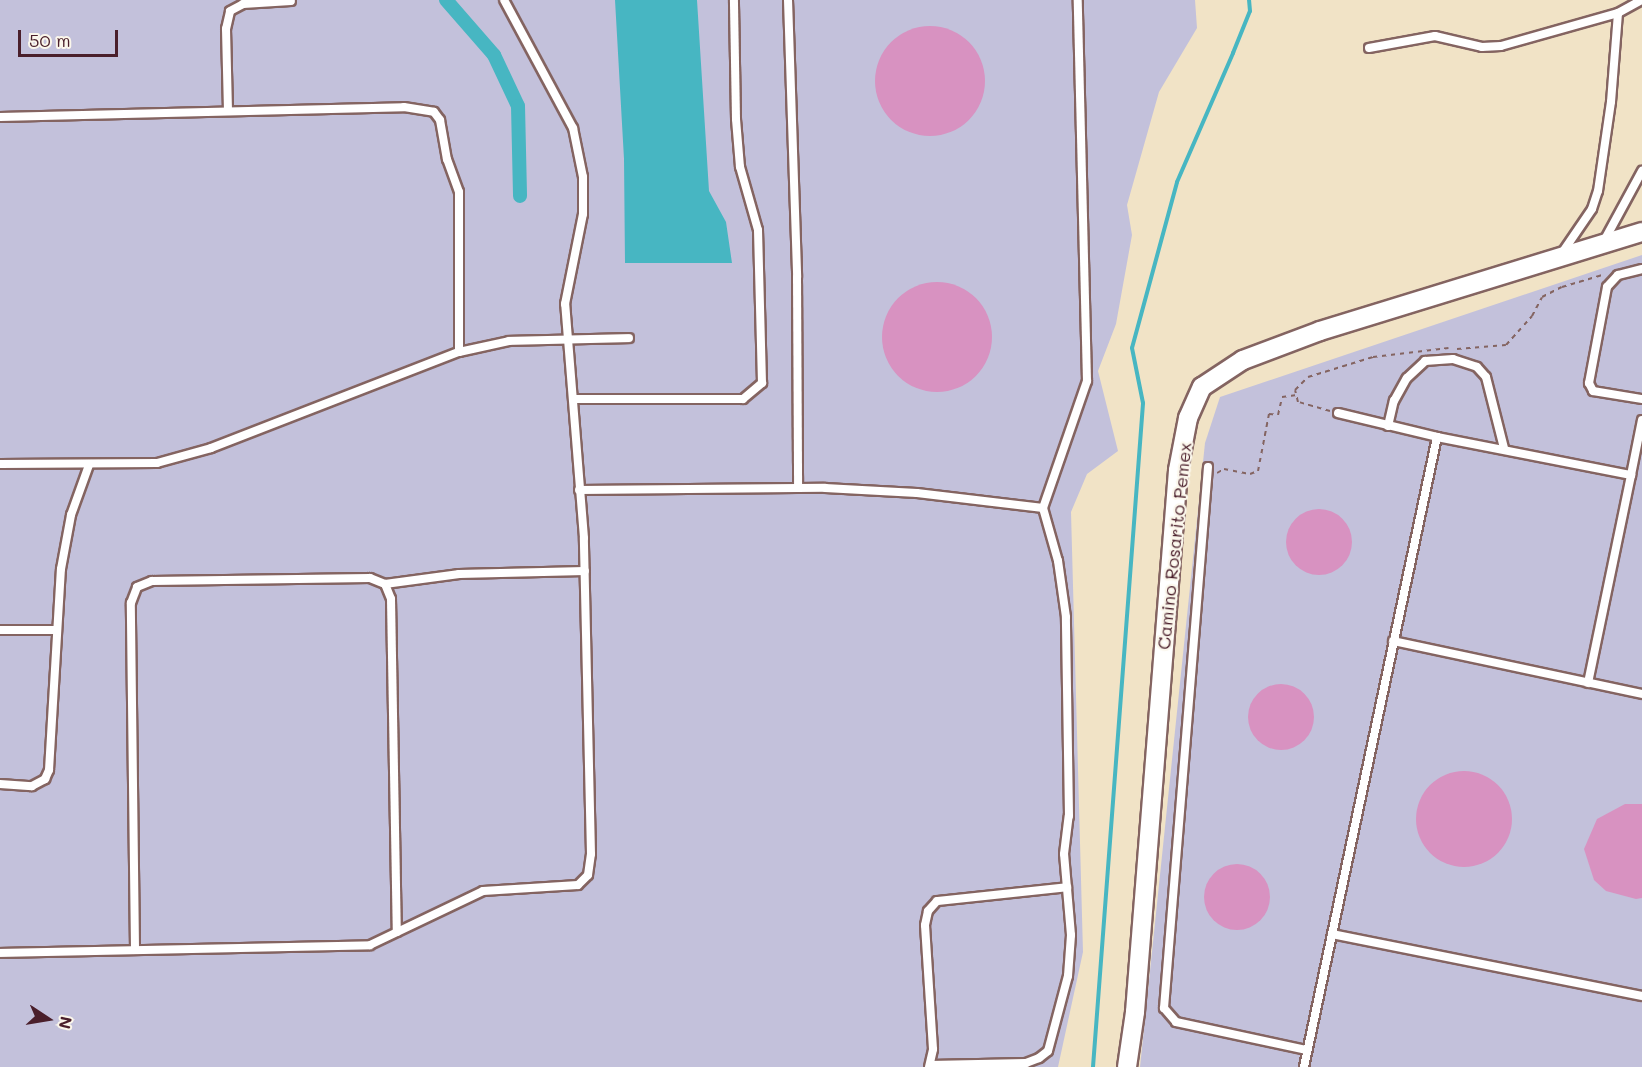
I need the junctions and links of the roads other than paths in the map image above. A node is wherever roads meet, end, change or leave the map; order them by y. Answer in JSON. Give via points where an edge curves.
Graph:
{"nodes":[{"id":1,"x":504,"y":0,"type":"edge"},
{"id":2,"x":734,"y":0,"type":"edge"},
{"id":3,"x":789,"y":0,"type":"edge"},
{"id":4,"x":1078,"y":0,"type":"edge"},
{"id":5,"x":1641,"y":0,"type":"edge"},
{"id":6,"x":291,"y":1,"type":"edge"},
{"id":7,"x":1618,"y":14,"type":"junction"},
{"id":8,"x":1369,"y":48,"type":"dead end"},
{"id":9,"x":228,"y":111,"type":"junction"},
{"id":10,"x":0,"y":117,"type":"edge"},
{"id":11,"x":1641,"y":169,"type":"edge"},
{"id":12,"x":1642,"y":232,"type":"edge"},
{"id":13,"x":1602,"y":246,"type":"junction"},
{"id":14,"x":1559,"y":260,"type":"junction"},
{"id":15,"x":1642,"y":269,"type":"edge"},
{"id":16,"x":629,"y":338,"type":"dead end"},
{"id":17,"x":566,"y":339,"type":"junction"},
{"id":18,"x":459,"y":352,"type":"junction"},
{"id":19,"x":574,"y":399,"type":"junction"},
{"id":20,"x":1642,"y":399,"type":"edge"},
{"id":21,"x":1338,"y":413,"type":"road end"},
{"id":22,"x":1642,"y":420,"type":"edge"},
{"id":23,"x":1388,"y":426,"type":"junction"},
{"id":24,"x":1437,"y":437,"type":"junction"},
{"id":25,"x":1504,"y":448,"type":"junction"},
{"id":26,"x":0,"y":464,"type":"edge"},
{"id":27,"x":89,"y":465,"type":"junction"},
{"id":28,"x":1208,"y":467,"type":"dead end"},
{"id":29,"x":1630,"y":475,"type":"junction"},
{"id":30,"x":798,"y":487,"type":"junction"},
{"id":31,"x":579,"y":490,"type":"junction"},
{"id":32,"x":1043,"y":508,"type":"junction"},
{"id":33,"x":585,"y":571,"type":"junction"},
{"id":34,"x":385,"y":584,"type":"junction"},
{"id":35,"x":0,"y":630,"type":"edge"},
{"id":36,"x":56,"y":630,"type":"junction"},
{"id":37,"x":1393,"y":641,"type":"junction"},
{"id":38,"x":1588,"y":683,"type":"junction"},
{"id":39,"x":1642,"y":694,"type":"edge"},
{"id":40,"x":0,"y":784,"type":"edge"},
{"id":41,"x":1067,"y":888,"type":"junction"},
{"id":42,"x":398,"y":932,"type":"junction"},
{"id":43,"x":1332,"y":934,"type":"junction"},
{"id":44,"x":135,"y":948,"type":"junction"},
{"id":45,"x":0,"y":953,"type":"edge"},
{"id":46,"x":1642,"y":996,"type":"edge"},
{"id":47,"x":1307,"y":1050,"type":"junction"},
{"id":48,"x":929,"y":1066,"type":"edge"},
{"id":49,"x":1127,"y":1067,"type":"edge"},
{"id":50,"x":1304,"y":1067,"type":"edge"}],
"edges":[{"from":1,"to":17,"type":"lane","via":[[568,118],[578,146],[583,214],[567,288]]},
{"from":2,"to":19,"type":"lane","via":[[740,168],[758,230],[762,383],[743,399]]},
{"from":3,"to":30,"type":"lane","via":[[798,277]]},
{"from":4,"to":32,"type":"lane","via":[[1087,381]]},
{"from":5,"to":7,"type":"lane"},
{"from":6,"to":9,"type":"lane","via":[[243,4],[230,11],[226,29]]},
{"from":7,"to":8,"type":"lane","via":[[1501,46],[1482,47],[1435,36]]},
{"from":7,"to":14,"type":"lane","via":[[1598,191],[1592,209]]},
{"from":9,"to":10,"type":"lane"},
{"from":9,"to":18,"type":"lane","via":[[404,107],[434,112],[440,120],[447,159],[459,192]]},
{"from":11,"to":13,"type":"lane"},
{"from":12,"to":13,"type":"street","name":"Camino Rosarito Pemex"},
{"from":13,"to":14,"type":"street","name":"Camino Rosarito Pemex"},
{"from":14,"to":49,"type":"street","name":"Camino Rosarito Pemex","via":[[1320,331],[1243,360],[1202,387],[1188,418],[1178,470],[1135,1012]]},
{"from":15,"to":20,"type":"lane","via":[[1611,280],[1589,383],[1593,391]]},
{"from":16,"to":17,"type":"lane"},
{"from":17,"to":18,"type":"lane","via":[[509,341]]},
{"from":17,"to":19,"type":"lane"},
{"from":18,"to":27,"type":"lane","via":[[181,458]]},
{"from":19,"to":31,"type":"lane"},
{"from":21,"to":23,"type":"lane"},
{"from":22,"to":29,"type":"lane"},
{"from":23,"to":24,"type":"lane"},
{"from":23,"to":25,"type":"lane","via":[[1394,401],[1407,378],[1425,361],[1453,359],[1477,367],[1486,377]]},
{"from":24,"to":25,"type":"lane"},
{"from":24,"to":37,"type":"lane"},
{"from":25,"to":29,"type":"lane"},
{"from":26,"to":27,"type":"lane"},
{"from":27,"to":36,"type":"lane","via":[[66,535]]},
{"from":28,"to":47,"type":"lane","via":[[1164,1008],[1176,1022]]},
{"from":29,"to":38,"type":"lane"},
{"from":30,"to":31,"type":"lane"},
{"from":30,"to":32,"type":"lane","via":[[917,493]]},
{"from":31,"to":33,"type":"lane"},
{"from":32,"to":41,"type":"lane","via":[[1058,561],[1065,617]]},
{"from":33,"to":34,"type":"lane","via":[[459,574]]},
{"from":33,"to":42,"type":"lane","via":[[591,854],[588,875],[578,885],[483,891]]},
{"from":34,"to":42,"type":"lane","via":[[391,599]]},
{"from":34,"to":44,"type":"lane","via":[[370,578],[152,581],[137,588],[131,603]]},
{"from":35,"to":36,"type":"lane"},
{"from":36,"to":40,"type":"lane","via":[[49,770],[45,779],[32,786]]},
{"from":37,"to":38,"type":"lane"},
{"from":37,"to":43,"type":"lane"},
{"from":38,"to":39,"type":"lane"},
{"from":41,"to":48,"type":"lane","via":[[1071,960],[1048,1051],[1026,1063]]},
{"from":41,"to":48,"type":"lane","via":[[937,901],[928,912],[925,926],[933,1049]]},
{"from":42,"to":44,"type":"lane","via":[[370,945]]},
{"from":43,"to":46,"type":"lane"},
{"from":43,"to":47,"type":"lane"},
{"from":44,"to":45,"type":"lane"},
{"from":47,"to":50,"type":"lane"}]}
